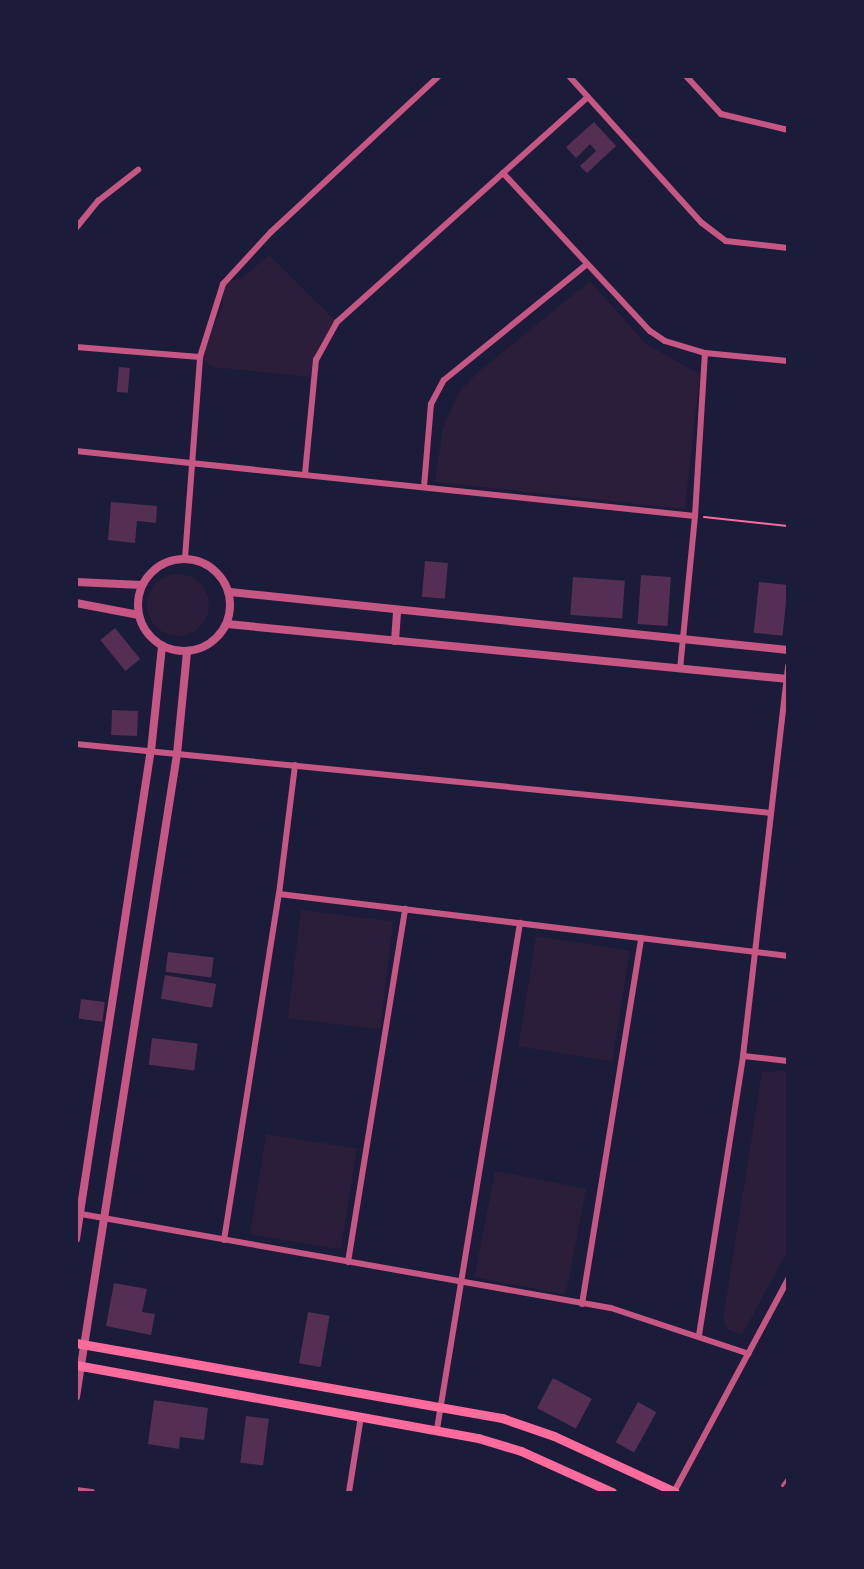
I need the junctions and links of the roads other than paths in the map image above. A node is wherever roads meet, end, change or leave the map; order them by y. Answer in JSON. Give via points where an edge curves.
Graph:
{"nodes":[{"id":1,"x":439,"y":76,"type":"edge"},
{"id":2,"x":568,"y":76,"type":"edge"},
{"id":3,"x":686,"y":76,"type":"edge"},
{"id":4,"x":588,"y":98,"type":"junction"},
{"id":5,"x":788,"y":130,"type":"edge"},
{"id":6,"x":138,"y":170,"type":"dead end"},
{"id":7,"x":503,"y":173,"type":"junction"},
{"id":8,"x":76,"y":228,"type":"edge"},
{"id":9,"x":788,"y":248,"type":"edge"},
{"id":10,"x":587,"y":264,"type":"junction"},
{"id":11,"x":76,"y":347,"type":"edge"},
{"id":12,"x":705,"y":353,"type":"junction"},
{"id":13,"x":200,"y":357,"type":"junction"},
{"id":14,"x":788,"y":361,"type":"edge"},
{"id":15,"x":76,"y":451,"type":"edge"},
{"id":16,"x":192,"y":463,"type":"junction"},
{"id":17,"x":305,"y":474,"type":"junction"},
{"id":18,"x":424,"y":487,"type":"junction"},
{"id":19,"x":695,"y":516,"type":"junction"},
{"id":20,"x":185,"y":558,"type":"junction"},
{"id":21,"x":76,"y":582,"type":"edge"},
{"id":22,"x":142,"y":585,"type":"junction"},
{"id":23,"x":230,"y":592,"type":"junction"},
{"id":24,"x":76,"y":603,"type":"edge"},
{"id":25,"x":397,"y":612,"type":"junction"},
{"id":26,"x":139,"y":615,"type":"junction"},
{"id":27,"x":226,"y":624,"type":"junction"},
{"id":28,"x":683,"y":640,"type":"junction"},
{"id":29,"x":395,"y":641,"type":"junction"},
{"id":30,"x":162,"y":646,"type":"junction"},
{"id":31,"x":788,"y":650,"type":"edge"},
{"id":32,"x":187,"y":652,"type":"junction"},
{"id":33,"x":788,"y":666,"type":"edge"},
{"id":34,"x":680,"y":669,"type":"junction"},
{"id":35,"x":787,"y":679,"type":"edge"},
{"id":36,"x":76,"y":744,"type":"edge"},
{"id":37,"x":151,"y":751,"type":"junction"},
{"id":38,"x":177,"y":754,"type":"junction"},
{"id":39,"x":295,"y":765,"type":"junction"},
{"id":40,"x":771,"y":813,"type":"junction"},
{"id":41,"x":279,"y":894,"type":"junction"},
{"id":42,"x":405,"y":909,"type":"junction"},
{"id":43,"x":520,"y":924,"type":"junction"},
{"id":44,"x":641,"y":938,"type":"junction"},
{"id":45,"x":755,"y":952,"type":"junction"},
{"id":46,"x":788,"y":956,"type":"edge"},
{"id":47,"x":743,"y":1056,"type":"junction"},
{"id":48,"x":788,"y":1061,"type":"edge"},
{"id":49,"x":81,"y":1214,"type":"junction"},
{"id":50,"x":107,"y":1219,"type":"junction"},
{"id":51,"x":76,"y":1239,"type":"edge"},
{"id":52,"x":224,"y":1240,"type":"junction"},
{"id":53,"x":348,"y":1262,"type":"junction"},
{"id":54,"x":788,"y":1279,"type":"edge"},
{"id":55,"x":461,"y":1283,"type":"junction"},
{"id":56,"x":582,"y":1304,"type":"junction"},
{"id":57,"x":699,"y":1335,"type":"junction"},
{"id":58,"x":81,"y":1344,"type":"edge"},
{"id":59,"x":749,"y":1354,"type":"junction"},
{"id":60,"x":79,"y":1366,"type":"edge"},
{"id":61,"x":76,"y":1396,"type":"edge"},
{"id":62,"x":441,"y":1404,"type":"junction"},
{"id":63,"x":361,"y":1415,"type":"junction"},
{"id":64,"x":437,"y":1429,"type":"junction"},
{"id":65,"x":788,"y":1477,"type":"edge"},
{"id":66,"x":782,"y":1485,"type":"dead end"},
{"id":67,"x":76,"y":1490,"type":"edge"},
{"id":68,"x":92,"y":1492,"type":"edge"},
{"id":69,"x":349,"y":1492,"type":"edge"},
{"id":70,"x":612,"y":1492,"type":"edge"},
{"id":71,"x":675,"y":1492,"type":"edge"}],
"edges":[{"from":1,"to":13,"type":"street","via":[[271,232],[223,284]]},
{"from":2,"to":4,"type":"street"},
{"from":3,"to":5,"type":"street","via":[[721,114]]},
{"from":4,"to":7,"type":"street"},
{"from":4,"to":9,"type":"street","via":[[702,223],[726,241]]},
{"from":6,"to":8,"type":"street","via":[[98,201]]},
{"from":7,"to":10,"type":"street"},
{"from":7,"to":17,"type":"street","via":[[337,322],[316,360]]},
{"from":10,"to":12,"type":"street","via":[[650,332],[665,341]]},
{"from":10,"to":18,"type":"street","via":[[444,380],[431,404]]},
{"from":11,"to":13,"type":"street"},
{"from":12,"to":14,"type":"street"},
{"from":12,"to":19,"type":"street"},
{"from":13,"to":16,"type":"street"},
{"from":15,"to":16,"type":"street"},
{"from":16,"to":17,"type":"street"},
{"from":16,"to":20,"type":"street"},
{"from":17,"to":18,"type":"street"},
{"from":18,"to":19,"type":"street"},
{"from":19,"to":28,"type":"street"},
{"from":20,"to":22,"type":"street","via":[[160,565]]},
{"from":20,"to":23,"type":"street","via":[[213,568]]},
{"from":21,"to":22,"type":"street"},
{"from":22,"to":26,"type":"street"},
{"from":23,"to":25,"type":"street"},
{"from":23,"to":27,"type":"street"},
{"from":24,"to":26,"type":"street"},
{"from":25,"to":28,"type":"street"},
{"from":25,"to":29,"type":"street"},
{"from":26,"to":30,"type":"street","via":[[152,638]]},
{"from":27,"to":29,"type":"street"},
{"from":27,"to":32,"type":"street","via":[[210,644]]},
{"from":28,"to":31,"type":"street"},
{"from":28,"to":34,"type":"street"},
{"from":29,"to":34,"type":"street"},
{"from":30,"to":32,"type":"street"},
{"from":30,"to":37,"type":"street"},
{"from":32,"to":38,"type":"street"},
{"from":33,"to":35,"type":"street"},
{"from":34,"to":35,"type":"street"},
{"from":35,"to":40,"type":"street"},
{"from":36,"to":37,"type":"street"},
{"from":37,"to":38,"type":"street"},
{"from":37,"to":49,"type":"street"},
{"from":38,"to":39,"type":"street"},
{"from":38,"to":50,"type":"street"},
{"from":39,"to":40,"type":"street"},
{"from":39,"to":41,"type":"street"},
{"from":40,"to":45,"type":"street"},
{"from":41,"to":42,"type":"street"},
{"from":41,"to":52,"type":"street"},
{"from":42,"to":43,"type":"street"},
{"from":42,"to":53,"type":"street"},
{"from":43,"to":44,"type":"street"},
{"from":43,"to":55,"type":"street"},
{"from":44,"to":45,"type":"street"},
{"from":44,"to":56,"type":"street"},
{"from":45,"to":46,"type":"street"},
{"from":45,"to":47,"type":"street"},
{"from":47,"to":48,"type":"street"},
{"from":47,"to":57,"type":"street"},
{"from":49,"to":50,"type":"street"},
{"from":49,"to":51,"type":"street"},
{"from":50,"to":52,"type":"street"},
{"from":50,"to":58,"type":"street"},
{"from":52,"to":53,"type":"street"},
{"from":53,"to":55,"type":"street"},
{"from":54,"to":59,"type":"street"},
{"from":55,"to":56,"type":"street"},
{"from":55,"to":62,"type":"street"},
{"from":56,"to":57,"type":"street"},
{"from":57,"to":59,"type":"street"},
{"from":58,"to":60,"type":"street"},
{"from":58,"to":62,"type":"main road"},
{"from":59,"to":71,"type":"street"},
{"from":60,"to":61,"type":"street"},
{"from":60,"to":63,"type":"main road"},
{"from":62,"to":64,"type":"street"},
{"from":62,"to":71,"type":"main road","via":[[502,1418],[554,1436]]},
{"from":63,"to":64,"type":"main road"},
{"from":63,"to":69,"type":"street"},
{"from":64,"to":70,"type":"main road","via":[[522,1452]]},
{"from":65,"to":66,"type":"lane"},
{"from":67,"to":68,"type":"street"}]}
